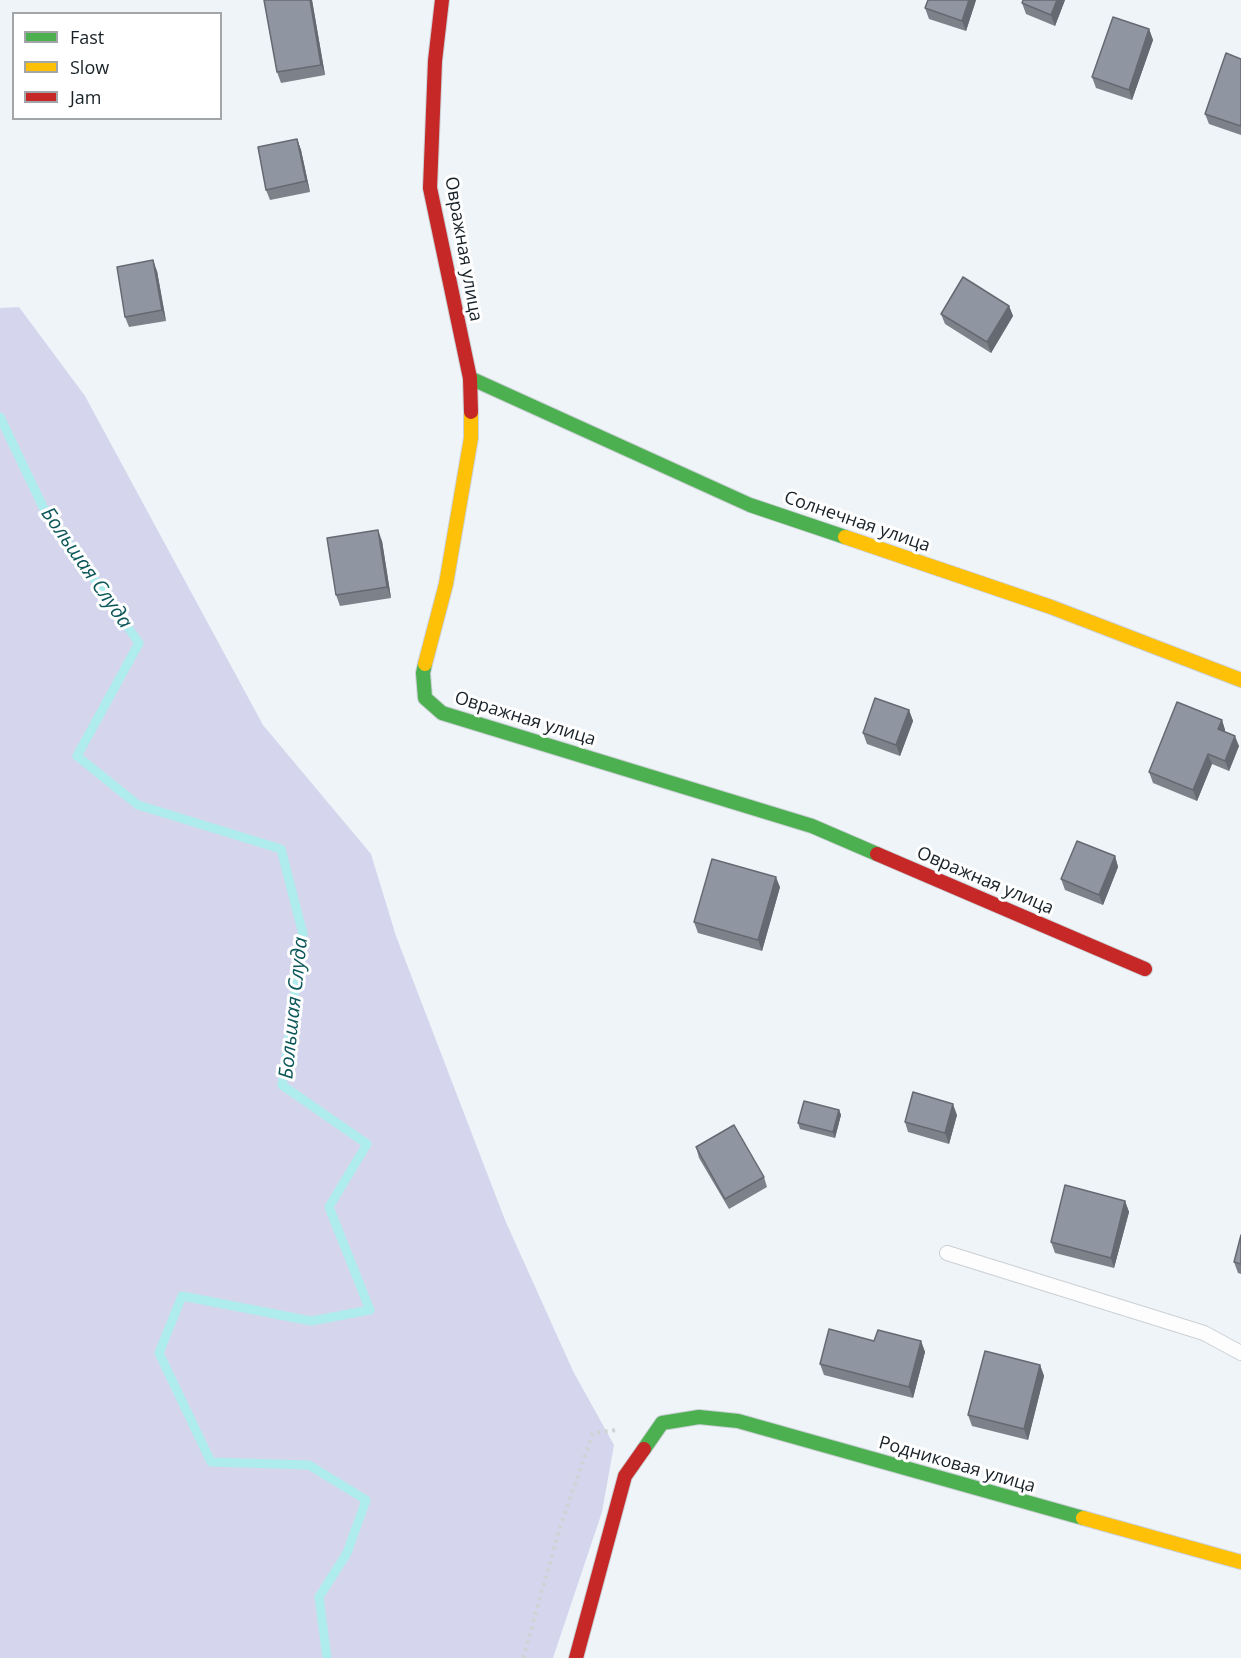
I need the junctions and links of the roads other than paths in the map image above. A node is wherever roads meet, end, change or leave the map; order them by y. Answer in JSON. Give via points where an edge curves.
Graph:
{"nodes":[{"id":1,"x":442,"y":0,"type":"edge"},
{"id":2,"x":470,"y":378,"type":"junction"},
{"id":3,"x":1241,"y":680,"type":"edge"},
{"id":4,"x":1144,"y":969,"type":"dead end"},
{"id":5,"x":947,"y":1253,"type":"dead end"},
{"id":6,"x":1241,"y":1353,"type":"edge"},
{"id":7,"x":1241,"y":1562,"type":"edge"},
{"id":8,"x":576,"y":1658,"type":"edge"}],
"edges":[{"from":1,"to":2,"type":"street","name":"Овражная улица","via":[[435,61],[430,188]]},
{"from":2,"to":3,"type":"street","name":"Солнечная улица","via":[[750,505],[1051,607]]},
{"from":2,"to":4,"type":"street","name":"Овражная улица","via":[[471,438],[446,584],[423,673],[425,698],[442,713],[812,826]]},
{"from":5,"to":6,"type":"lane","via":[[1204,1333]]},
{"from":7,"to":8,"type":"street","name":"Родниковая улица","via":[[738,1421],[699,1417],[662,1423],[625,1476]]}]}
